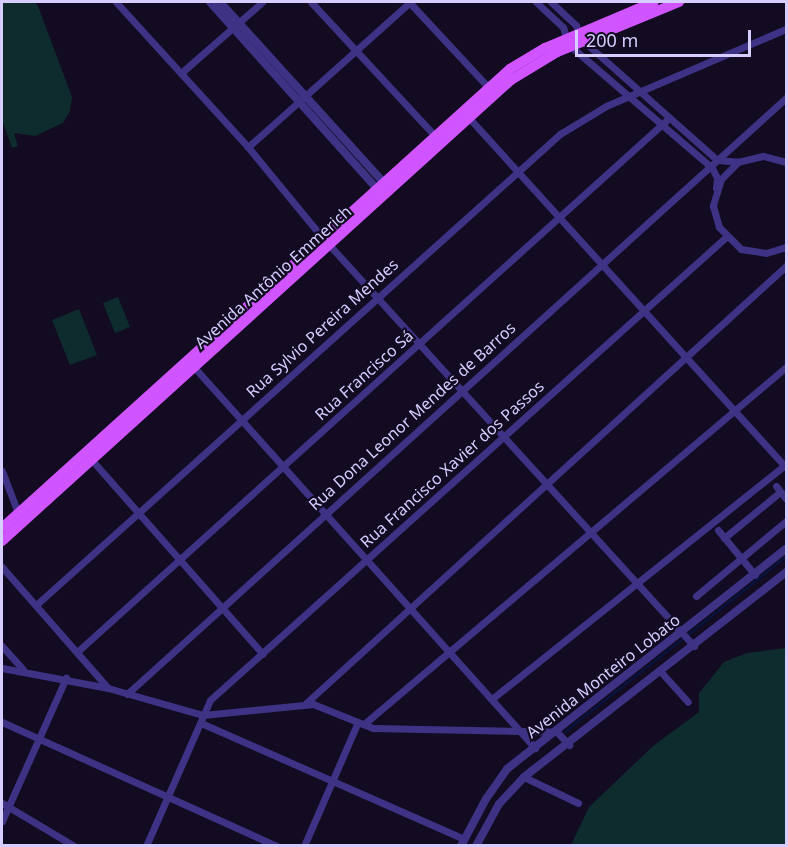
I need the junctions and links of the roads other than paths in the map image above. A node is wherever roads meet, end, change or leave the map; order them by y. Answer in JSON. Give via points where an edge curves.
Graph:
{"nodes":[{"id":1,"x":116,"y":2,"type":"edge"},
{"id":2,"x":210,"y":2,"type":"edge"},
{"id":3,"x":220,"y":2,"type":"edge"},
{"id":4,"x":262,"y":2,"type":"edge"},
{"id":5,"x":311,"y":2,"type":"edge"},
{"id":6,"x":409,"y":2,"type":"edge"},
{"id":7,"x":536,"y":2,"type":"edge"},
{"id":8,"x":551,"y":2,"type":"edge"},
{"id":9,"x":654,"y":2,"type":"edge"},
{"id":10,"x":679,"y":2,"type":"edge"},
{"id":11,"x":236,"y":25,"type":"junction"},
{"id":12,"x":786,"y":28,"type":"edge"},
{"id":13,"x":575,"y":40,"type":"junction"},
{"id":14,"x":356,"y":50,"type":"junction"},
{"id":15,"x":181,"y":73,"type":"junction"},
{"id":16,"x":489,"y":88,"type":"junction"},
{"id":17,"x":641,"y":92,"type":"junction"},
{"id":18,"x":629,"y":96,"type":"junction"},
{"id":19,"x":302,"y":98,"type":"junction"},
{"id":20,"x":786,"y":98,"type":"edge"},
{"id":21,"x":669,"y":118,"type":"junction"},
{"id":22,"x":470,"y":119,"type":"junction"},
{"id":23,"x":662,"y":124,"type":"junction"},
{"id":24,"x":436,"y":137,"type":"junction"},
{"id":25,"x":248,"y":147,"type":"junction"},
{"id":26,"x":717,"y":160,"type":"junction"},
{"id":27,"x":738,"y":162,"type":"junction"},
{"id":28,"x":786,"y":162,"type":"edge"},
{"id":29,"x":710,"y":166,"type":"junction"},
{"id":30,"x":517,"y":170,"type":"junction"},
{"id":31,"x":380,"y":185,"type":"junction"},
{"id":32,"x":716,"y":188,"type":"junction"},
{"id":33,"x":388,"y":194,"type":"junction"},
{"id":34,"x":559,"y":218,"type":"junction"},
{"id":35,"x":322,"y":237,"type":"junction"},
{"id":36,"x":726,"y":237,"type":"junction"},
{"id":37,"x":330,"y":246,"type":"junction"},
{"id":38,"x":786,"y":248,"type":"edge"},
{"id":39,"x":602,"y":264,"type":"junction"},
{"id":40,"x":786,"y":266,"type":"edge"},
{"id":41,"x":377,"y":297,"type":"junction"},
{"id":42,"x":643,"y":309,"type":"junction"},
{"id":43,"x":419,"y":344,"type":"junction"},
{"id":44,"x":687,"y":356,"type":"junction"},
{"id":45,"x":191,"y":364,"type":"junction"},
{"id":46,"x":786,"y":367,"type":"edge"},
{"id":47,"x":462,"y":389,"type":"junction"},
{"id":48,"x":735,"y":411,"type":"junction"},
{"id":49,"x":241,"y":420,"type":"junction"},
{"id":50,"x":504,"y":435,"type":"junction"},
{"id":51,"x":89,"y":456,"type":"junction"},
{"id":52,"x":786,"y":465,"type":"edge"},
{"id":53,"x":284,"y":467,"type":"junction"},
{"id":54,"x":2,"y":471,"type":"edge"},
{"id":55,"x":548,"y":484,"type":"junction"},
{"id":56,"x":786,"y":499,"type":"edge"},
{"id":57,"x":18,"y":513,"type":"junction"},
{"id":58,"x":325,"y":513,"type":"junction"},
{"id":59,"x":136,"y":514,"type":"junction"},
{"id":60,"x":786,"y":521,"type":"edge"},
{"id":61,"x":2,"y":528,"type":"edge"},
{"id":62,"x":718,"y":530,"type":"dead end"},
{"id":63,"x":591,"y":532,"type":"junction"},
{"id":64,"x":724,"y":538,"type":"junction"},
{"id":65,"x":2,"y":541,"type":"edge"},
{"id":66,"x":786,"y":549,"type":"edge"},
{"id":67,"x":178,"y":558,"type":"junction"},
{"id":68,"x":741,"y":558,"type":"junction"},
{"id":69,"x":367,"y":559,"type":"junction"},
{"id":70,"x":2,"y":567,"type":"edge"},
{"id":71,"x":786,"y":572,"type":"edge"},
{"id":72,"x":755,"y":575,"type":"junction"},
{"id":73,"x":638,"y":580,"type":"junction"},
{"id":74,"x":696,"y":596,"type":"dead end"},
{"id":75,"x":36,"y":605,"type":"junction"},
{"id":76,"x":410,"y":607,"type":"junction"},
{"id":77,"x":221,"y":608,"type":"junction"},
{"id":78,"x":684,"y":634,"type":"junction"},
{"id":79,"x":693,"y":644,"type":"junction"},
{"id":80,"x":2,"y":646,"type":"edge"},
{"id":81,"x":77,"y":652,"type":"junction"},
{"id":82,"x":451,"y":652,"type":"junction"},
{"id":83,"x":263,"y":654,"type":"junction"},
{"id":84,"x":2,"y":668,"type":"edge"},
{"id":85,"x":22,"y":669,"type":"junction"},
{"id":86,"x":661,"y":672,"type":"junction"},
{"id":87,"x":66,"y":678,"type":"junction"},
{"id":88,"x":108,"y":688,"type":"junction"},
{"id":89,"x":127,"y":694,"type":"junction"},
{"id":90,"x":493,"y":698,"type":"junction"},
{"id":91,"x":688,"y":702,"type":"dead end"},
{"id":92,"x":305,"y":704,"type":"junction"},
{"id":93,"x":202,"y":719,"type":"junction"},
{"id":94,"x":2,"y":722,"type":"edge"},
{"id":95,"x":361,"y":723,"type":"junction"},
{"id":96,"x":521,"y":729,"type":"junction"},
{"id":97,"x":557,"y":732,"type":"junction"},
{"id":98,"x":39,"y":739,"type":"junction"},
{"id":99,"x":568,"y":744,"type":"junction"},
{"id":100,"x":535,"y":748,"type":"junction"},
{"id":101,"x":524,"y":777,"type":"junction"},
{"id":102,"x":332,"y":783,"type":"junction"},
{"id":103,"x":169,"y":796,"type":"junction"},
{"id":104,"x":578,"y":803,"type":"dead end"},
{"id":105,"x":5,"y":804,"type":"edge"},
{"id":106,"x":2,"y":821,"type":"edge"},
{"id":107,"x":462,"y":842,"type":"edge"},
{"id":108,"x":478,"y":845,"type":"edge"},
{"id":109,"x":74,"y":846,"type":"edge"},
{"id":110,"x":146,"y":846,"type":"edge"},
{"id":111,"x":277,"y":846,"type":"edge"},
{"id":112,"x":304,"y":846,"type":"edge"}],
"edges":[{"from":1,"to":15,"type":"street"},
{"from":2,"to":11,"type":"street"},
{"from":3,"to":11,"type":"street"},
{"from":4,"to":11,"type":"street"},
{"from":5,"to":14,"type":"street"},
{"from":6,"to":14,"type":"street"},
{"from":6,"to":16,"type":"street"},
{"from":7,"to":13,"type":"street"},
{"from":8,"to":13,"type":"street","via":[[576,25]]},
{"from":9,"to":13,"type":"main road"},
{"from":10,"to":13,"type":"main road"},
{"from":11,"to":15,"type":"street"},
{"from":11,"to":19,"type":"street"},
{"from":12,"to":17,"type":"street","name":"Rua Sylvio Pereira Mendes"},
{"from":13,"to":16,"type":"main road","name":"Avenida Antônio Emmerich","via":[[529,57]]},
{"from":13,"to":17,"type":"street"},
{"from":13,"to":18,"type":"street"},
{"from":13,"to":22,"type":"main road","name":"Avenida Antônio Emmerich","via":[[528,68]]},
{"from":14,"to":19,"type":"street"},
{"from":14,"to":24,"type":"street"},
{"from":15,"to":25,"type":"street"},
{"from":16,"to":24,"type":"main road","name":"Avenida Antônio Emmerich"},
{"from":17,"to":18,"type":"street","name":"Rua Sylvio Pereira Mendes"},
{"from":17,"to":21,"type":"street"},
{"from":18,"to":23,"type":"street"},
{"from":18,"to":30,"type":"street","name":"Rua Sylvio Pereira Mendes","via":[[571,126]]},
{"from":19,"to":25,"type":"street"},
{"from":19,"to":31,"type":"street"},
{"from":20,"to":26,"type":"street","name":"Rua Dona Leonor Mendes de Barros"},
{"from":21,"to":23,"type":"street","name":"Rua Francisco Sá"},
{"from":21,"to":26,"type":"street"},
{"from":22,"to":30,"type":"street"},
{"from":22,"to":33,"type":"main road","name":"Avenida Antônio Emmerich"},
{"from":23,"to":29,"type":"street"},
{"from":23,"to":34,"type":"street","name":"Rua Francisco Sá"},
{"from":24,"to":31,"type":"main road","name":"Avenida Antônio Emmerich"},
{"from":25,"to":35,"type":"street"},
{"from":26,"to":27,"type":"street"},
{"from":26,"to":29,"type":"street","name":"Rua Dona Leonor Mendes de Barros"},
{"from":27,"to":28,"type":"street","via":[[763,156]]},
{"from":27,"to":32,"type":"street","via":[[727,170]]},
{"from":29,"to":32,"type":"street","via":[[716,175]]},
{"from":29,"to":39,"type":"street","name":"Rua Dona Leonor Mendes de Barros"},
{"from":30,"to":34,"type":"street"},
{"from":30,"to":41,"type":"street","name":"Rua Sylvio Pereira Mendes"},
{"from":31,"to":33,"type":"street"},
{"from":31,"to":35,"type":"main road","name":"Avenida Antônio Emmerich"},
{"from":32,"to":36,"type":"street","via":[[715,217]]},
{"from":33,"to":37,"type":"main road","name":"Avenida Antônio Emmerich"},
{"from":34,"to":39,"type":"street"},
{"from":34,"to":43,"type":"street","name":"Rua Francisco Sá"},
{"from":35,"to":37,"type":"street"},
{"from":35,"to":45,"type":"main road","name":"Avenida Antônio Emmerich"},
{"from":36,"to":38,"type":"street","via":[[748,251],[766,253]]},
{"from":36,"to":42,"type":"street","name":"Rua Francisco Xavier dos Passos"},
{"from":37,"to":41,"type":"street"},
{"from":37,"to":45,"type":"main road","name":"Avenida Antônio Emmerich"},
{"from":39,"to":42,"type":"street"},
{"from":39,"to":47,"type":"street","name":"Rua Dona Leonor Mendes de Barros"},
{"from":40,"to":44,"type":"street"},
{"from":41,"to":43,"type":"street"},
{"from":41,"to":49,"type":"street","name":"Rua Sylvio Pereira Mendes"},
{"from":42,"to":44,"type":"street"},
{"from":42,"to":50,"type":"street","name":"Rua Francisco Xavier dos Passos"},
{"from":43,"to":47,"type":"street"},
{"from":43,"to":53,"type":"street","name":"Rua Francisco Sá"},
{"from":44,"to":48,"type":"street"},
{"from":44,"to":55,"type":"street"},
{"from":45,"to":49,"type":"street"},
{"from":45,"to":51,"type":"main road","name":"Avenida Antônio Emmerich"},
{"from":46,"to":48,"type":"street"},
{"from":47,"to":50,"type":"street"},
{"from":47,"to":58,"type":"street","name":"Rua Dona Leonor Mendes de Barros"},
{"from":48,"to":52,"type":"street"},
{"from":48,"to":63,"type":"street"},
{"from":49,"to":53,"type":"street"},
{"from":49,"to":59,"type":"street","name":"Rua Sylvio Pereira Mendes"},
{"from":50,"to":55,"type":"street"},
{"from":50,"to":69,"type":"street","name":"Rua Francisco Xavier dos Passos"},
{"from":51,"to":57,"type":"main road","name":"Avenida Antônio Emmerich"},
{"from":51,"to":59,"type":"street"},
{"from":51,"to":65,"type":"main road","name":"Avenida Antônio Emmerich"},
{"from":52,"to":73,"type":"street"},
{"from":53,"to":58,"type":"street"},
{"from":53,"to":67,"type":"street","name":"Rua Francisco Sá"},
{"from":54,"to":57,"type":"street"},
{"from":55,"to":63,"type":"street"},
{"from":55,"to":76,"type":"street"},
{"from":56,"to":64,"type":"street","via":[[778,489]]},
{"from":57,"to":61,"type":"main road","name":"Avenida Antônio Emmerich"},
{"from":58,"to":69,"type":"street"},
{"from":58,"to":77,"type":"street","name":"Rua Dona Leonor Mendes de Barros"},
{"from":59,"to":67,"type":"street"},
{"from":59,"to":75,"type":"street","name":"Rua Sylvio Pereira Mendes"},
{"from":60,"to":68,"type":"street"},
{"from":62,"to":64,"type":"street"},
{"from":63,"to":73,"type":"street"},
{"from":63,"to":82,"type":"street"},
{"from":64,"to":68,"type":"street"},
{"from":66,"to":72,"type":"street","name":"Avenida Monteiro Lobato"},
{"from":67,"to":77,"type":"street"},
{"from":67,"to":81,"type":"street","name":"Rua Francisco Sá"},
{"from":68,"to":72,"type":"street"},
{"from":68,"to":74,"type":"street"},
{"from":69,"to":76,"type":"street"},
{"from":69,"to":83,"type":"street","name":"Rua Francisco Xavier dos Passos"},
{"from":70,"to":75,"type":"street"},
{"from":71,"to":79,"type":"street","name":"Avenida Monteiro Lobato"},
{"from":72,"to":78,"type":"street","name":"Avenida Monteiro Lobato"},
{"from":73,"to":78,"type":"street"},
{"from":73,"to":90,"type":"street"},
{"from":75,"to":81,"type":"street"},
{"from":76,"to":82,"type":"street"},
{"from":76,"to":92,"type":"street"},
{"from":77,"to":83,"type":"street"},
{"from":77,"to":89,"type":"street","name":"Rua Dona Leonor Mendes de Barros"},
{"from":78,"to":79,"type":"street"},
{"from":78,"to":97,"type":"street","name":"Avenida Monteiro Lobato"},
{"from":79,"to":86,"type":"street","name":"Avenida Monteiro Lobato"},
{"from":80,"to":85,"type":"street"},
{"from":81,"to":88,"type":"street"},
{"from":82,"to":90,"type":"street"},
{"from":82,"to":95,"type":"street"},
{"from":83,"to":93,"type":"street","name":"Rua Francisco Xavier dos Passos","via":[[210,700]]},
{"from":84,"to":85,"type":"street"},
{"from":85,"to":87,"type":"street"},
{"from":86,"to":91,"type":"street"},
{"from":86,"to":99,"type":"street","name":"Avenida Monteiro Lobato"},
{"from":87,"to":88,"type":"street"},
{"from":87,"to":98,"type":"street"},
{"from":88,"to":89,"type":"street"},
{"from":89,"to":93,"type":"street"},
{"from":90,"to":96,"type":"street"},
{"from":92,"to":93,"type":"street"},
{"from":92,"to":95,"type":"street"},
{"from":93,"to":102,"type":"street"},
{"from":93,"to":103,"type":"street","name":"Rua Francisco Xavier dos Passos"},
{"from":94,"to":98,"type":"street"},
{"from":95,"to":96,"type":"street","via":[[397,730]]},
{"from":95,"to":102,"type":"street"},
{"from":96,"to":97,"type":"street"},
{"from":96,"to":100,"type":"street"},
{"from":97,"to":99,"type":"street"},
{"from":97,"to":100,"type":"street","name":"Avenida Monteiro Lobato"},
{"from":98,"to":103,"type":"street"},
{"from":98,"to":105,"type":"street"},
{"from":99,"to":101,"type":"street","name":"Avenida Monteiro Lobato"},
{"from":100,"to":107,"type":"street","name":"Avenida Monteiro Lobato","via":[[496,783]]},
{"from":101,"to":104,"type":"street"},
{"from":101,"to":108,"type":"street","name":"Avenida Monteiro Lobato","via":[[499,804]]},
{"from":102,"to":107,"type":"street"},
{"from":102,"to":112,"type":"street"},
{"from":103,"to":110,"type":"street","name":"Rua Francisco Xavier dos Passos"},
{"from":103,"to":111,"type":"street"},
{"from":105,"to":106,"type":"street"},
{"from":105,"to":109,"type":"street"}]}
